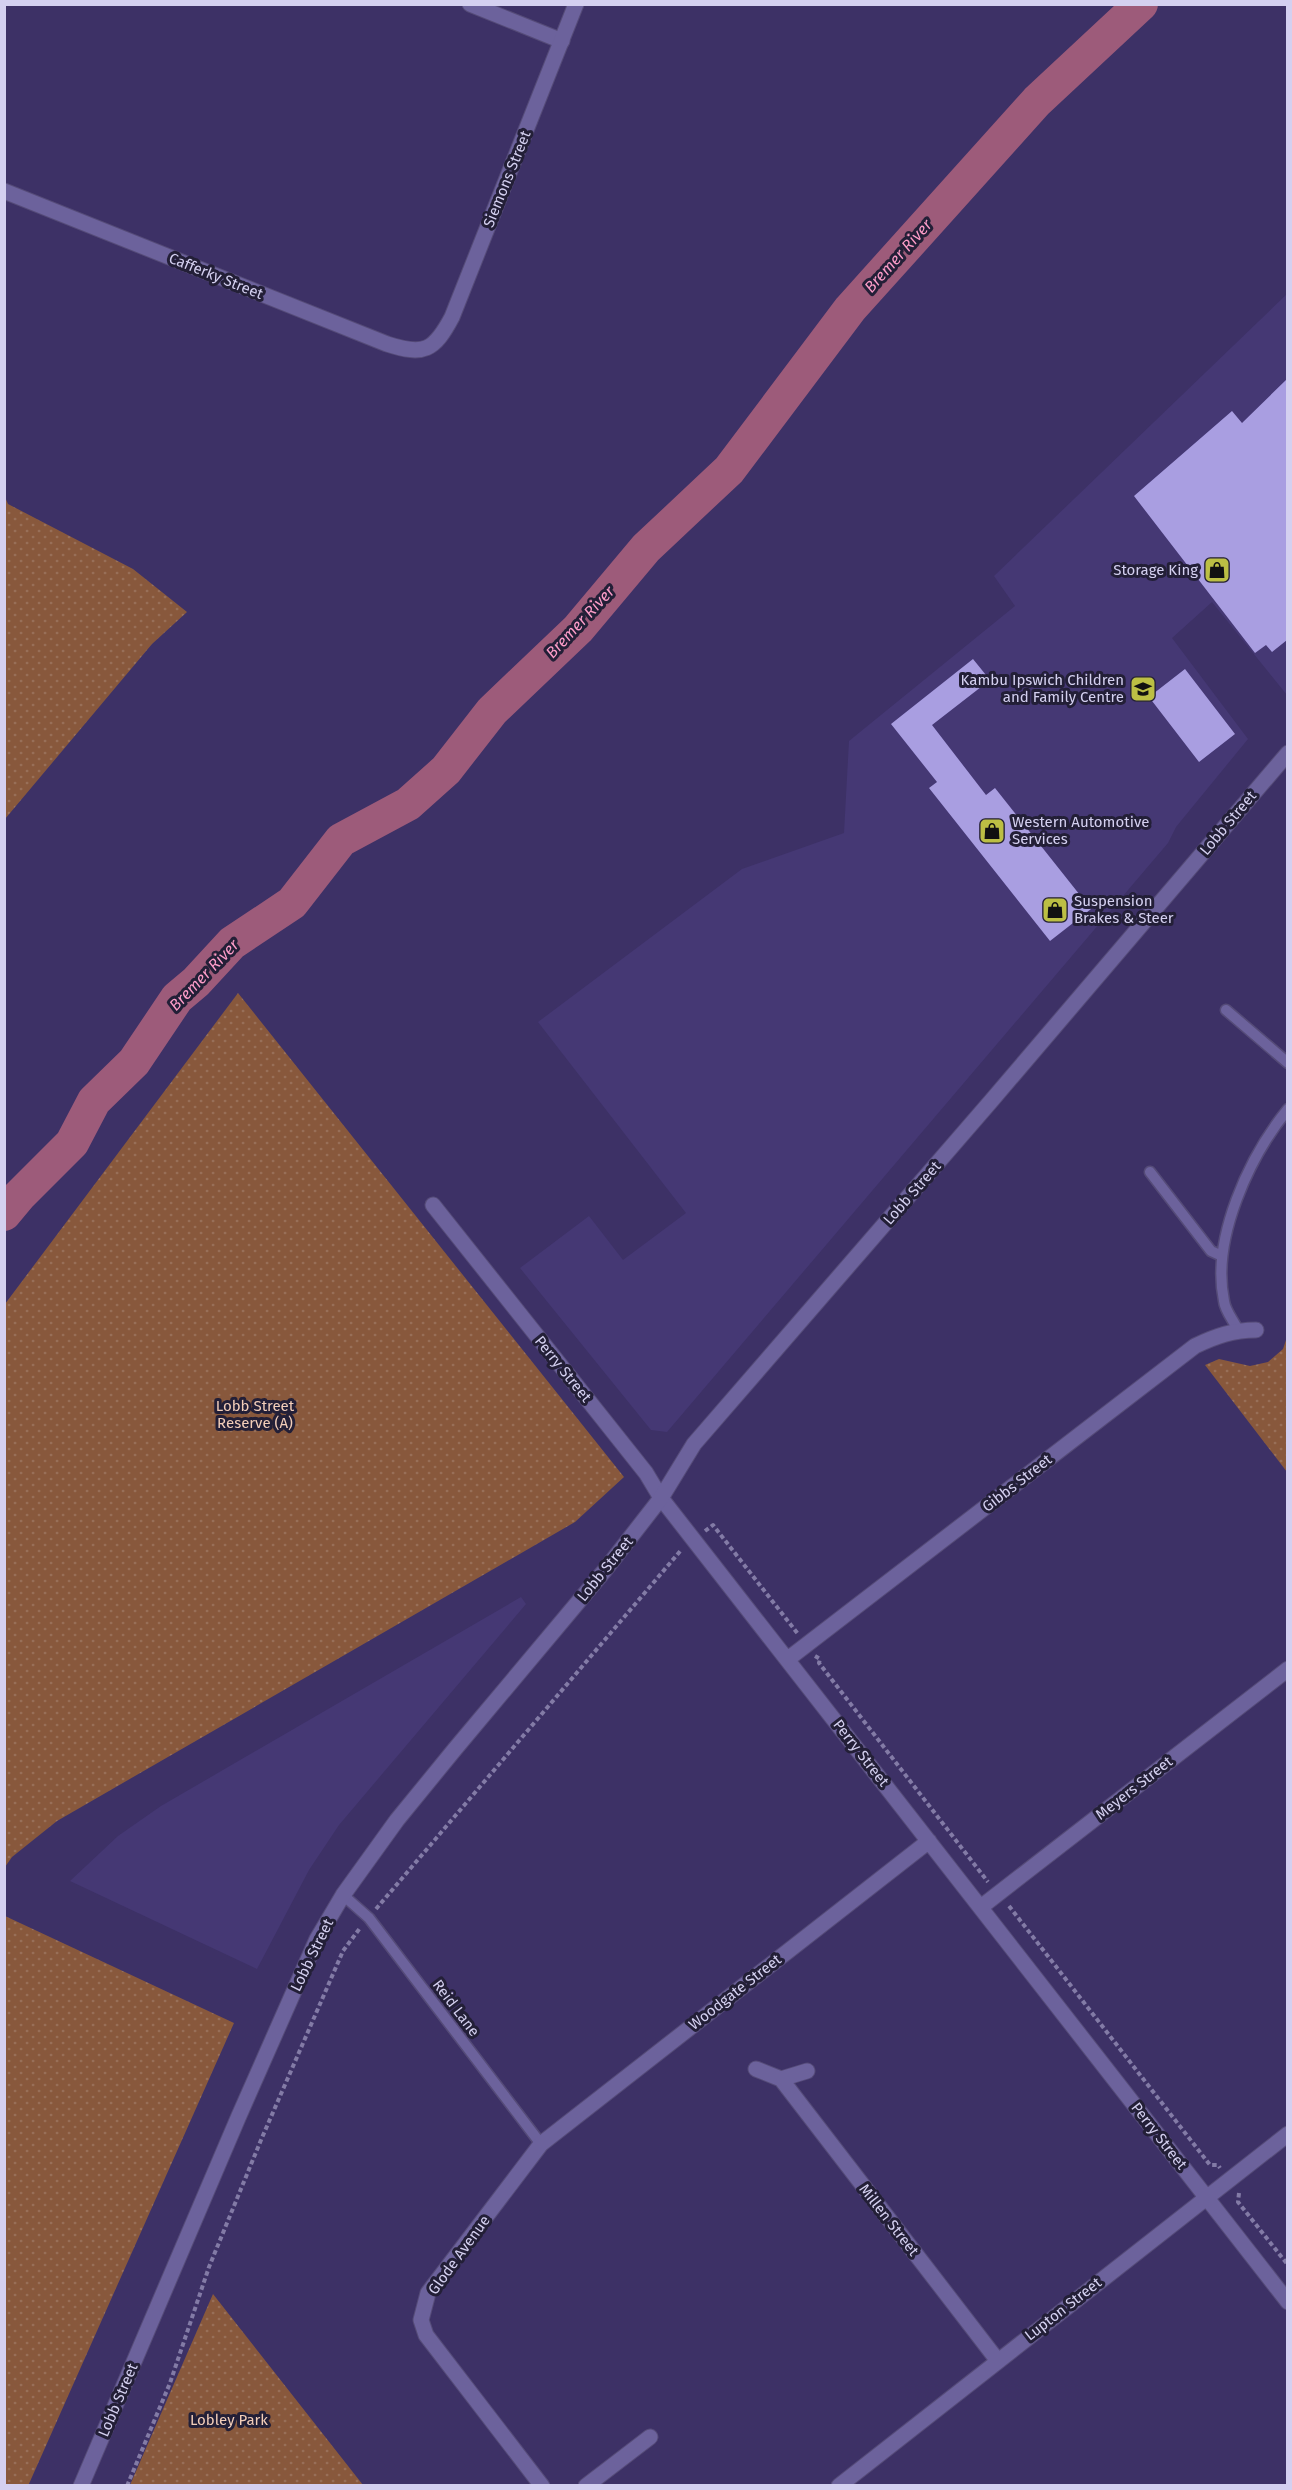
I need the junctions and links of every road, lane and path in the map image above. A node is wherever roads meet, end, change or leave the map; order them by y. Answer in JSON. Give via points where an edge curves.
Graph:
{"nodes":[{"id":1,"x":470,"y":4,"type":"edge"},
{"id":2,"x":576,"y":4,"type":"edge"},
{"id":3,"x":562,"y":41,"type":"junction"},
{"id":4,"x":4,"y":192,"type":"edge"},
{"id":5,"x":430,"y":347,"type":"joint"},
{"id":6,"x":1287,"y":753,"type":"edge"},
{"id":7,"x":1226,"y":1010,"type":"dead end"},
{"id":8,"x":1287,"y":1064,"type":"edge"},
{"id":9,"x":1287,"y":1109,"type":"edge"},
{"id":10,"x":1150,"y":1172,"type":"dead end"},
{"id":11,"x":433,"y":1205,"type":"dead end"},
{"id":12,"x":1222,"y":1256,"type":"junction"},
{"id":13,"x":1238,"y":1330,"type":"junction"},
{"id":14,"x":1256,"y":1330,"type":"dead end"},
{"id":15,"x":661,"y":1497,"type":"junction"},
{"id":16,"x":677,"y":1553,"type":"dead end"},
{"id":17,"x":788,"y":1659,"type":"junction"},
{"id":18,"x":1287,"y":1669,"type":"edge"},
{"id":19,"x":929,"y":1841,"type":"junction"},
{"id":20,"x":343,"y":1894,"type":"junction"},
{"id":21,"x":981,"y":1907,"type":"junction"},
{"id":22,"x":369,"y":1917,"type":"junction"},
{"id":23,"x":756,"y":2069,"type":"dead end"},
{"id":24,"x":807,"y":2071,"type":"dead end"},
{"id":25,"x":781,"y":2079,"type":"junction"},
{"id":26,"x":1287,"y":2134,"type":"edge"},
{"id":27,"x":542,"y":2144,"type":"junction"},
{"id":28,"x":1207,"y":2197,"type":"junction"},
{"id":29,"x":1287,"y":2302,"type":"edge"},
{"id":30,"x":998,"y":2361,"type":"junction"},
{"id":31,"x":650,"y":2437,"type":"dead end"},
{"id":32,"x":81,"y":2486,"type":"edge"},
{"id":33,"x":127,"y":2486,"type":"edge"},
{"id":34,"x":542,"y":2486,"type":"edge"},
{"id":35,"x":585,"y":2486,"type":"edge"},
{"id":36,"x":839,"y":2486,"type":"edge"}],
"edges":[{"from":1,"to":3,"type":"street"},
{"from":2,"to":3,"type":"street","name":"Siemons Street"},
{"from":3,"to":5,"type":"street","name":"Siemons Street","via":[[452,317],[440,339]]},
{"from":4,"to":5,"type":"street","name":"Cafferky Street","via":[[387,344],[408,350]]},
{"from":6,"to":15,"type":"street","name":"Lobb Street","via":[[694,1444]]},
{"from":7,"to":8,"type":"lane"},
{"from":9,"to":12,"type":"lane","via":[[1251,1165]]},
{"from":10,"to":12,"type":"lane","via":[[1211,1251]]},
{"from":11,"to":15,"type":"street","name":"Perry Street"},
{"from":12,"to":13,"type":"lane","via":[[1224,1303]]},
{"from":13,"to":14,"type":"street","name":"Gibbs Street"},
{"from":13,"to":17,"type":"street","name":"Gibbs Street","via":[[1195,1346]]},
{"from":15,"to":17,"type":"street","name":"Perry Street"},
{"from":15,"to":20,"type":"street","name":"Lobb Street","via":[[411,1802]]},
{"from":16,"to":22,"type":"path"},
{"from":17,"to":19,"type":"street","name":"Perry Street"},
{"from":18,"to":21,"type":"street","name":"Meyers Street"},
{"from":19,"to":21,"type":"street","name":"Perry Street"},
{"from":19,"to":27,"type":"street","name":"Woodgate Street"},
{"from":20,"to":22,"type":"lane","name":"Reid Lane"},
{"from":20,"to":32,"type":"street","name":"Lobb Street","via":[[317,1940],[238,2118]]},
{"from":21,"to":28,"type":"street","name":"Perry Street"},
{"from":22,"to":27,"type":"lane","name":"Reid Lane"},
{"from":22,"to":33,"type":"path","via":[[343,1951],[261,2140]]},
{"from":23,"to":25,"type":"street"},
{"from":24,"to":25,"type":"street"},
{"from":25,"to":30,"type":"street","name":"Millen Street"},
{"from":26,"to":28,"type":"street","name":"Lupton Street"},
{"from":27,"to":34,"type":"street","name":"Glode Avenue","via":[[428,2293],[420,2320],[426,2335]]},
{"from":28,"to":29,"type":"street","name":"Perry Street"},
{"from":28,"to":30,"type":"street","name":"Lupton Street"},
{"from":30,"to":36,"type":"street","name":"Lupton Street"},
{"from":31,"to":35,"type":"street"}]}
